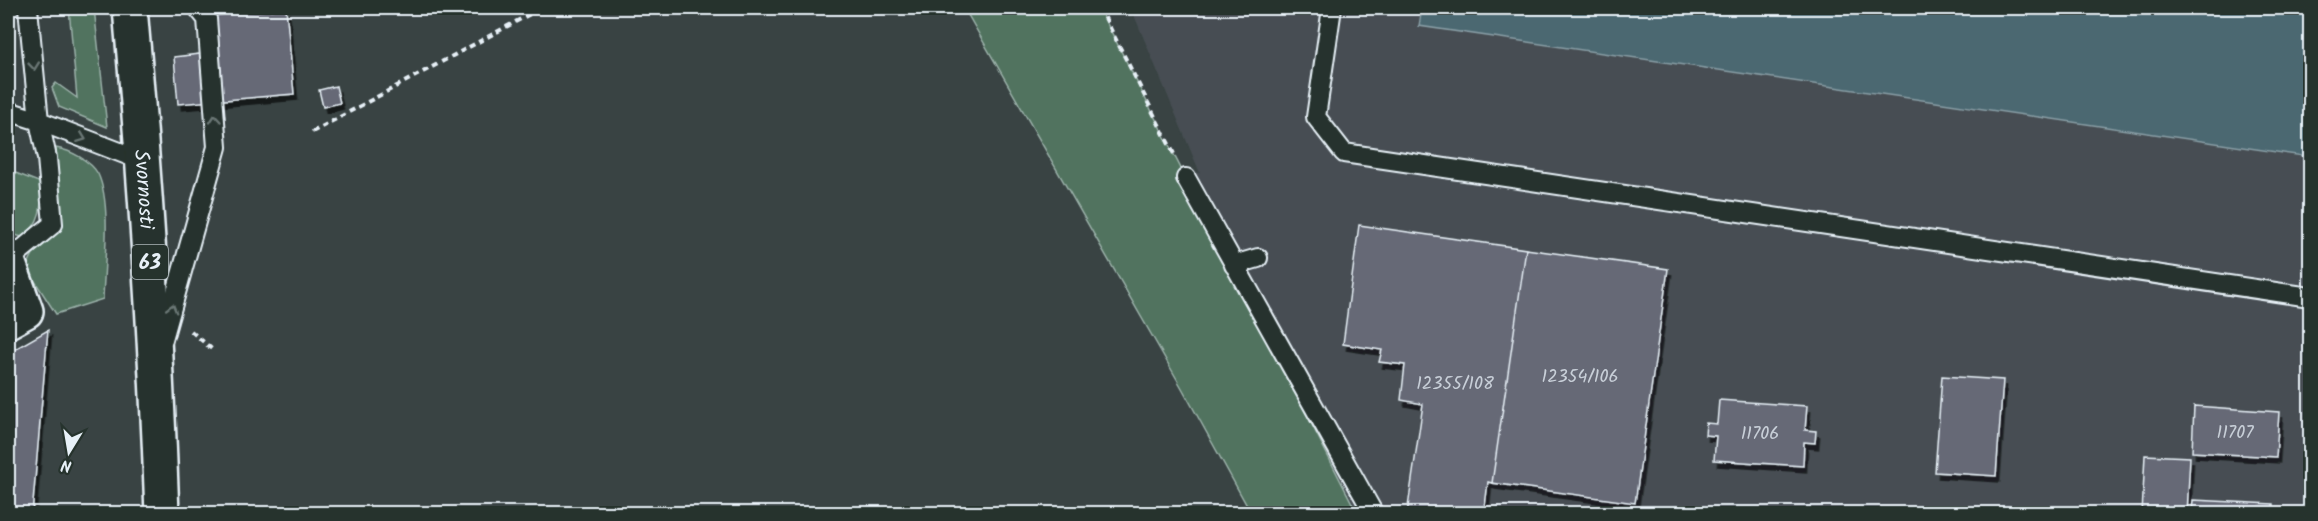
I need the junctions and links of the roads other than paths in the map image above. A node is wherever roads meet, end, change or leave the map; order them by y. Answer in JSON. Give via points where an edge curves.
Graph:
{"nodes":[{"id":1,"x":28,"y":8,"type":"edge"},
{"id":2,"x":130,"y":8,"type":"edge"},
{"id":3,"x":198,"y":8,"type":"edge"},
{"id":4,"x":1332,"y":8,"type":"edge"},
{"id":5,"x":8,"y":111,"type":"edge"},
{"id":6,"x":39,"y":121,"type":"junction"},
{"id":7,"x":143,"y":161,"type":"junction"},
{"id":8,"x":1186,"y":178,"type":"road end"},
{"id":9,"x":1258,"y":258,"type":"dead end"},
{"id":10,"x":8,"y":261,"type":"edge"},
{"id":11,"x":1234,"y":265,"type":"junction"},
{"id":12,"x":2310,"y":297,"type":"edge"},
{"id":13,"x":8,"y":321,"type":"edge"},
{"id":14,"x":157,"y":364,"type":"junction"},
{"id":15,"x":162,"y":513,"type":"edge"},
{"id":16,"x":1374,"y":513,"type":"edge"}],
"edges":[{"from":1,"to":6,"type":"lane","one_way":true},
{"from":2,"to":7,"type":"main road","name":"Svornosti","number":"63"},
{"from":14,"to":3,"type":"lane","one_way":true,"via":[[217,147],[207,19]]},
{"from":4,"to":12,"type":"lane","via":[[1316,117],[1344,153]]},
{"from":5,"to":6,"type":"lane"},
{"from":6,"to":7,"type":"lane","one_way":true},
{"from":6,"to":10,"type":"lane","via":[[53,224]]},
{"from":7,"to":14,"type":"main road","name":"Svornosti","number":"63"},
{"from":8,"to":11,"type":"lane"},
{"from":9,"to":11,"type":"lane"},
{"from":10,"to":13,"type":"main road","via":[[26,311]]},
{"from":11,"to":16,"type":"lane"},
{"from":14,"to":15,"type":"main road","name":"Svornosti","number":"63"}]}
